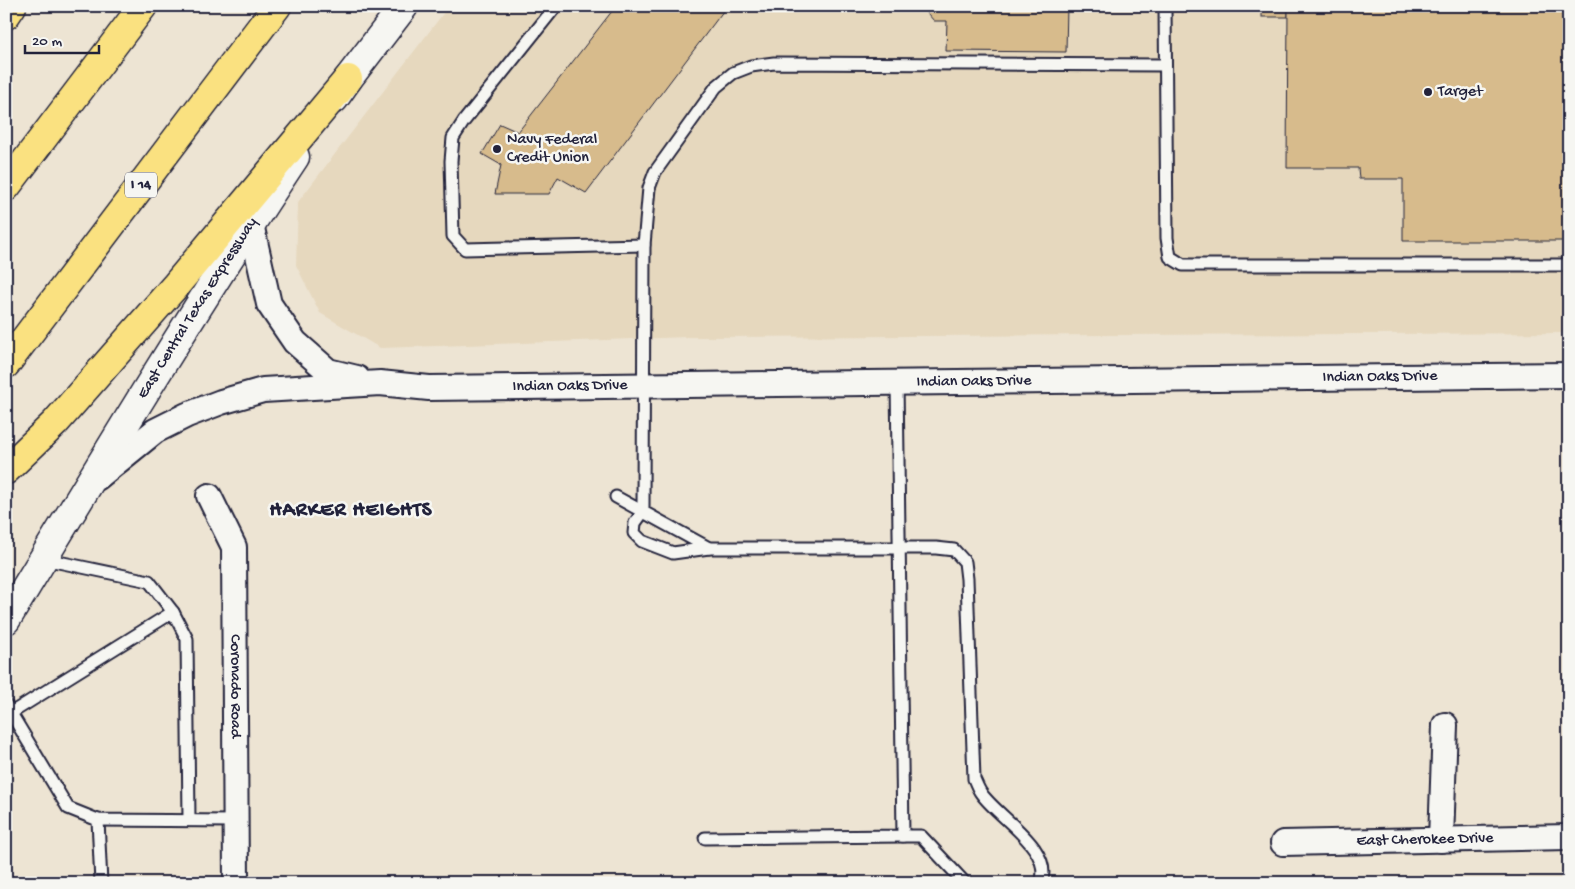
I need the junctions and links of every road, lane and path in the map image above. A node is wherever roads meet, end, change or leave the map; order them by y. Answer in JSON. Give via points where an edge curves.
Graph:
{"nodes":[{"id":1,"x":12,"y":6,"type":"edge"},
{"id":2,"x":143,"y":6,"type":"edge"},
{"id":3,"x":276,"y":6,"type":"edge"},
{"id":4,"x":404,"y":6,"type":"edge"},
{"id":5,"x":556,"y":6,"type":"edge"},
{"id":6,"x":1165,"y":6,"type":"edge"},
{"id":7,"x":6,"y":15,"type":"edge"},
{"id":8,"x":1165,"y":64,"type":"junction"},
{"id":9,"x":348,"y":78,"type":"junction"},
{"id":10,"x":6,"y":187,"type":"edge"},
{"id":11,"x":251,"y":224,"type":"junction"},
{"id":12,"x":644,"y":245,"type":"junction"},
{"id":13,"x":1569,"y":265,"type":"edge"},
{"id":14,"x":6,"y":364,"type":"edge"},
{"id":15,"x":1569,"y":375,"type":"edge"},
{"id":16,"x":897,"y":382,"type":"junction"},
{"id":17,"x":380,"y":383,"type":"junction"},
{"id":18,"x":642,"y":385,"type":"junction"},
{"id":19,"x":6,"y":470,"type":"edge"},
{"id":20,"x":86,"y":488,"type":"junction"},
{"id":21,"x":209,"y":496,"type":"dead end"},
{"id":22,"x":616,"y":497,"type":"dead end"},
{"id":23,"x":643,"y":512,"type":"junction"},
{"id":24,"x":709,"y":548,"type":"junction"},
{"id":25,"x":900,"y":549,"type":"junction"},
{"id":26,"x":44,"y":559,"type":"junction"},
{"id":27,"x":173,"y":612,"type":"junction"},
{"id":28,"x":6,"y":620,"type":"edge"},
{"id":29,"x":9,"y":709,"type":"edge"},
{"id":30,"x":1444,"y":725,"type":"dead end"},
{"id":31,"x":98,"y":820,"type":"junction"},
{"id":32,"x":189,"y":820,"type":"junction"},
{"id":33,"x":236,"y":821,"type":"junction"},
{"id":34,"x":903,"y":836,"type":"junction"},
{"id":35,"x":1569,"y":837,"type":"edge"},
{"id":36,"x":705,"y":838,"type":"dead end"},
{"id":37,"x":1441,"y":840,"type":"junction"},
{"id":38,"x":1283,"y":843,"type":"dead end"},
{"id":39,"x":101,"y":883,"type":"edge"},
{"id":40,"x":236,"y":883,"type":"edge"},
{"id":41,"x":965,"y":883,"type":"edge"},
{"id":42,"x":1041,"y":883,"type":"edge"}],
"edges":[{"from":1,"to":7,"type":"highway"},
{"from":2,"to":10,"type":"highway"},
{"from":3,"to":14,"type":"highway","number":"I 14"},
{"from":4,"to":9,"type":"main road","name":"East Central Texas Expressway"},
{"from":5,"to":12,"type":"lane","via":[[453,138],[453,236],[465,249]]},
{"from":6,"to":8,"type":"lane"},
{"from":8,"to":12,"type":"lane","via":[[774,63],[751,66],[733,73],[716,87],[655,172],[649,188]]},
{"from":8,"to":13,"type":"lane","via":[[1167,238],[1170,257],[1183,265]]},
{"from":9,"to":11,"type":"main road","name":"East Central Texas Expressway"},
{"from":9,"to":19,"type":"highway","via":[[176,285],[55,424]]},
{"from":11,"to":17,"type":"street","via":[[269,304],[295,342],[328,371]]},
{"from":11,"to":20,"type":"main road","name":"East Central Texas Expressway"},
{"from":12,"to":18,"type":"lane"},
{"from":15,"to":16,"type":"street","name":"Indian Oaks Drive"},
{"from":16,"to":18,"type":"street","name":"Indian Oaks Drive"},
{"from":16,"to":25,"type":"lane"},
{"from":17,"to":18,"type":"street","name":"Indian Oaks Drive","via":[[430,388]]},
{"from":17,"to":20,"type":"street","via":[[263,390],[221,402],[155,430]]},
{"from":18,"to":23,"type":"lane"},
{"from":20,"to":26,"type":"main road","name":"East Central Texas Expressway"},
{"from":21,"to":33,"type":"street","name":"Coronado Road","via":[[234,547]]},
{"from":22,"to":23,"type":"lane"},
{"from":23,"to":24,"type":"lane"},
{"from":23,"to":24,"type":"lane","via":[[634,523],[634,533],[642,541],[673,553]]},
{"from":24,"to":25,"type":"lane"},
{"from":25,"to":34,"type":"lane"},
{"from":25,"to":42,"type":"lane","via":[[954,550],[964,562],[974,779],[981,793],[1036,850],[1044,866]]},
{"from":26,"to":27,"type":"lane","via":[[149,581]]},
{"from":26,"to":28,"type":"main road","name":"East Central Texas Expressway"},
{"from":27,"to":29,"type":"lane"},
{"from":27,"to":32,"type":"lane","via":[[187,639]]},
{"from":29,"to":31,"type":"lane","via":[[68,808]]},
{"from":30,"to":37,"type":"street"},
{"from":31,"to":32,"type":"lane"},
{"from":31,"to":39,"type":"lane"},
{"from":32,"to":33,"type":"lane"},
{"from":33,"to":40,"type":"street","name":"Coronado Road"},
{"from":34,"to":36,"type":"lane"},
{"from":34,"to":41,"type":"lane","via":[[922,836]]},
{"from":35,"to":37,"type":"street","name":"East Cherokee Drive"},
{"from":37,"to":38,"type":"street","name":"East Cherokee Drive"}]}
